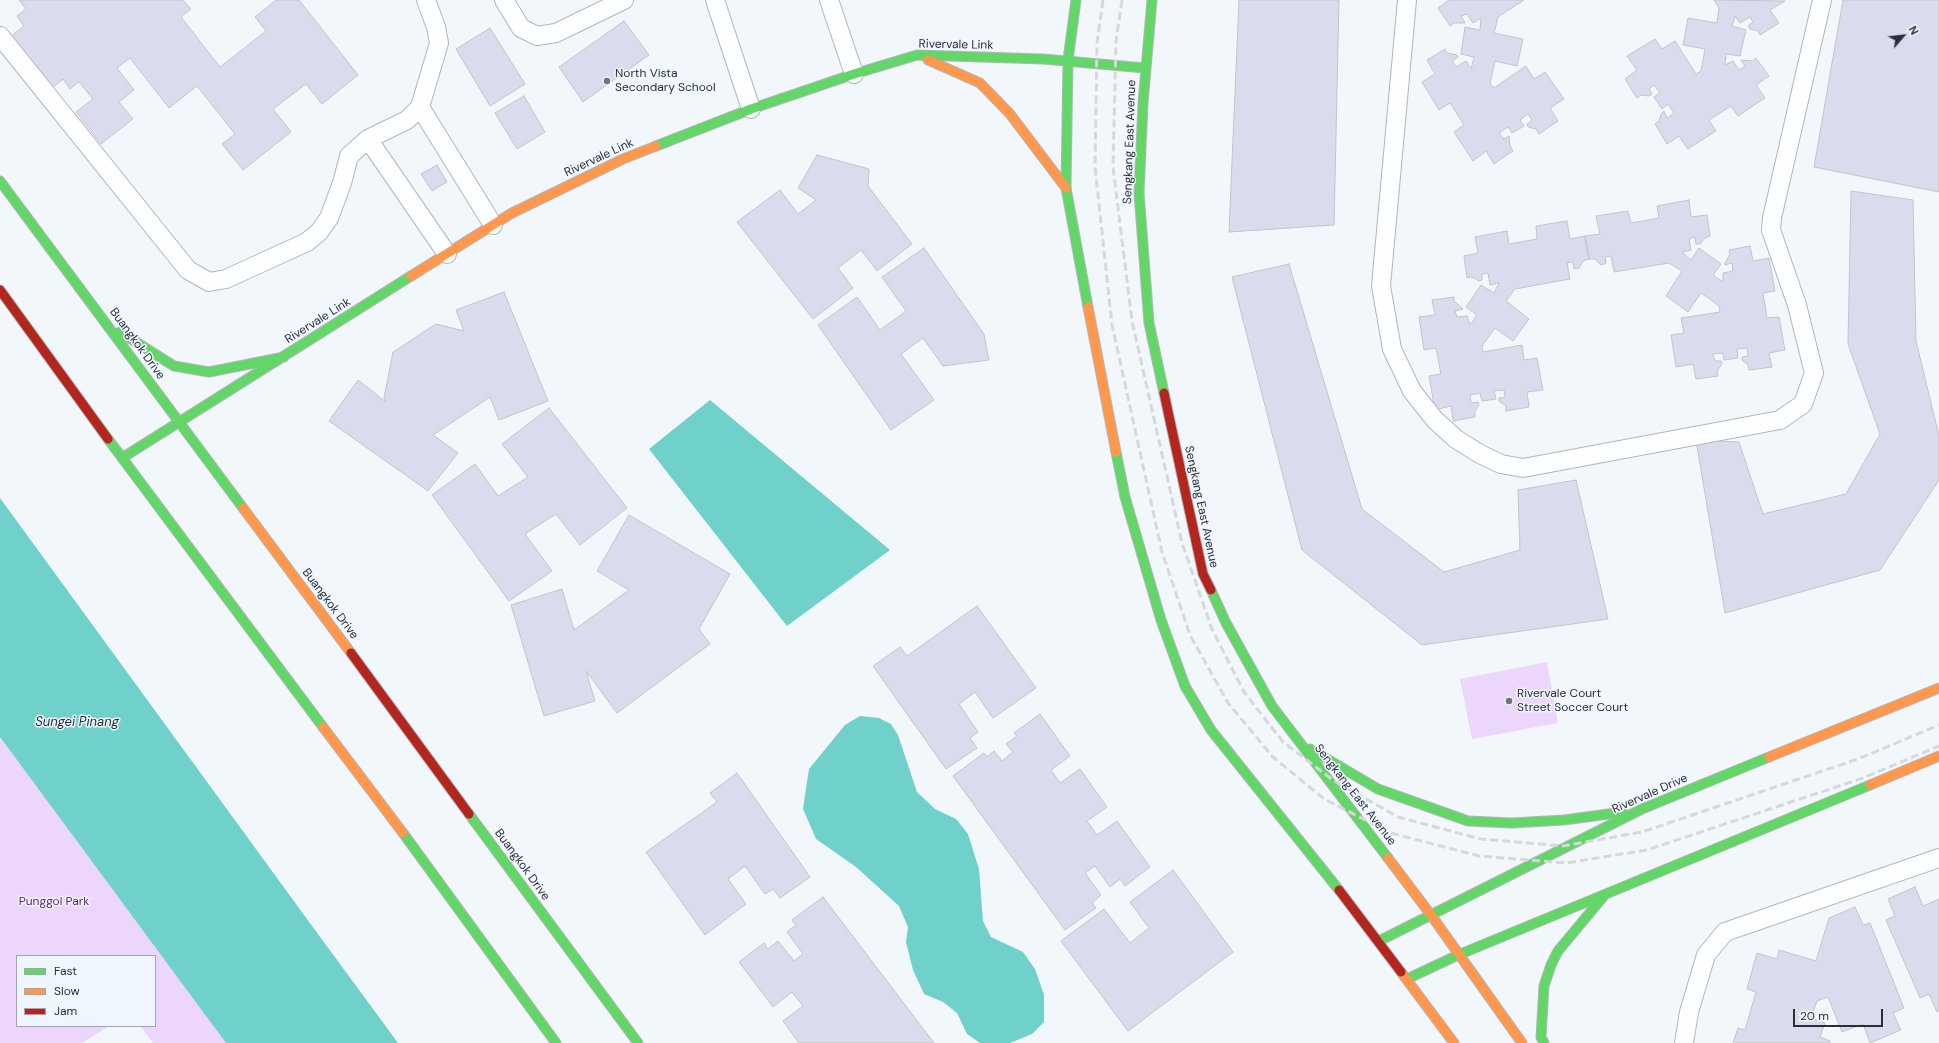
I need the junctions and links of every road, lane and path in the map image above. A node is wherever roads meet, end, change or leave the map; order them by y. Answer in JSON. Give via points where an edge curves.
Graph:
{"nodes":[{"id":1,"x":426,"y":0,"type":"edge"},
{"id":2,"x":504,"y":0,"type":"edge"},
{"id":3,"x":624,"y":0,"type":"edge"},
{"id":4,"x":715,"y":0,"type":"edge"},
{"id":5,"x":829,"y":0,"type":"edge"},
{"id":6,"x":1076,"y":0,"type":"edge"},
{"id":7,"x":1152,"y":0,"type":"edge"},
{"id":8,"x":1407,"y":0,"type":"edge"},
{"id":9,"x":1822,"y":0,"type":"edge"},
{"id":10,"x":0,"y":36,"type":"edge"},
{"id":11,"x":917,"y":55,"type":"junction"},
{"id":12,"x":1068,"y":60,"type":"junction"},
{"id":13,"x":1145,"y":68,"type":"junction"},
{"id":14,"x":854,"y":74,"type":"junction"},
{"id":15,"x":420,"y":107,"type":"junction"},
{"id":16,"x":752,"y":109,"type":"junction"},
{"id":17,"x":368,"y":139,"type":"junction"},
{"id":18,"x":0,"y":181,"type":"edge"},
{"id":19,"x":1066,"y":188,"type":"junction"},
{"id":20,"x":492,"y":225,"type":"junction"},
{"id":21,"x":447,"y":254,"type":"junction"},
{"id":22,"x":0,"y":290,"type":"edge"},
{"id":23,"x":107,"y":323,"type":"junction"},
{"id":24,"x":284,"y":357,"type":"junction"},
{"id":25,"x":179,"y":422,"type":"junction"},
{"id":26,"x":122,"y":458,"type":"junction"},
{"id":27,"x":1939,"y":688,"type":"edge"},
{"id":28,"x":1300,"y":744,"type":"junction"},
{"id":29,"x":1939,"y":756,"type":"edge"},
{"id":30,"x":1642,"y":809,"type":"junction"},
{"id":31,"x":1939,"y":858,"type":"edge"},
{"id":32,"x":1605,"y":894,"type":"junction"},
{"id":33,"x":1431,"y":915,"type":"junction"},
{"id":34,"x":1379,"y":941,"type":"junction"},
{"id":35,"x":1458,"y":955,"type":"junction"},
{"id":36,"x":1407,"y":979,"type":"junction"},
{"id":37,"x":556,"y":1043,"type":"edge"},
{"id":38,"x":638,"y":1043,"type":"edge"},
{"id":39,"x":1454,"y":1043,"type":"edge"},
{"id":40,"x":1522,"y":1043,"type":"edge"},
{"id":41,"x":1544,"y":1043,"type":"edge"},
{"id":42,"x":1684,"y":1043,"type":"edge"}],
"edges":[{"from":1,"to":15,"type":"lane","via":[[436,26],[439,43]]},
{"from":2,"to":3,"type":"lane","via":[[521,28],[538,36],[556,32]]},
{"from":4,"to":16,"type":"lane"},
{"from":5,"to":14,"type":"lane"},
{"from":6,"to":12,"type":"main road"},
{"from":7,"to":13,"type":"main road","name":"Sengkang East Avenue"},
{"from":8,"to":9,"type":"lane","via":[[1381,286],[1392,348],[1412,391],[1435,420],[1480,454],[1501,464],[1523,468],[1780,420],[1803,404],[1814,374],[1797,305],[1771,230]]},
{"from":10,"to":17,"type":"lane","via":[[188,270],[209,282],[226,279],[307,242],[319,232],[329,218],[349,156]]},
{"from":11,"to":12,"type":"main road","name":"Rivervale Link"},
{"from":11,"to":14,"type":"main road","name":"Rivervale Link"},
{"from":11,"to":19,"type":"main road","via":[[980,83],[1010,114]]},
{"from":12,"to":13,"type":"main road","name":"Rivervale Link"},
{"from":12,"to":19,"type":"main road"},
{"from":13,"to":28,"type":"main road","name":"Sengkang East Avenue","via":[[1139,193],[1149,323],[1204,574],[1226,623],[1272,706]]},
{"from":14,"to":16,"type":"main road","name":"Rivervale Link"},
{"from":15,"to":17,"type":"lane","via":[[407,120]]},
{"from":15,"to":20,"type":"lane"},
{"from":16,"to":20,"type":"main road","name":"Rivervale Link","via":[[623,159]]},
{"from":17,"to":21,"type":"lane"},
{"from":18,"to":23,"type":"main road","name":"Buangkok Drive"},
{"from":19,"to":34,"type":"main road","via":[[1125,498],[1161,620],[1185,686],[1211,730]]},
{"from":20,"to":21,"type":"main road","name":"Rivervale Link"},
{"from":21,"to":24,"type":"main road","name":"Rivervale Link"},
{"from":22,"to":26,"type":"main road"},
{"from":23,"to":24,"type":"main road","via":[[174,366],[209,372]]},
{"from":23,"to":25,"type":"main road","name":"Buangkok Drive"},
{"from":24,"to":25,"type":"main road","name":"Rivervale Link"},
{"from":25,"to":26,"type":"main road","name":"Rivervale Link"},
{"from":25,"to":38,"type":"main road","name":"Buangkok Drive"},
{"from":26,"to":37,"type":"main road","via":[[420,856]]},
{"from":27,"to":30,"type":"main road","name":"Rivervale Drive"},
{"from":28,"to":30,"type":"main road","via":[[1378,789],[1468,821],[1512,823],[1564,820]]},
{"from":28,"to":33,"type":"main road","name":"Sengkang East Avenue"},
{"from":29,"to":32,"type":"main road"},
{"from":30,"to":33,"type":"main road","name":"Rivervale Drive"},
{"from":31,"to":42,"type":"lane","via":[[1725,932],[1706,955],[1689,1012]]},
{"from":32,"to":35,"type":"main road"},
{"from":32,"to":41,"type":"main road","via":[[1558,951],[1551,965],[1544,986],[1541,1036]]},
{"from":33,"to":34,"type":"main road","name":"Rivervale Drive"},
{"from":33,"to":35,"type":"main road","name":"Sengkang East Avenue"},
{"from":34,"to":36,"type":"main road"},
{"from":35,"to":36,"type":"main road"},
{"from":35,"to":40,"type":"main road","name":"Sengkang East Avenue"},
{"from":36,"to":39,"type":"main road"}]}
